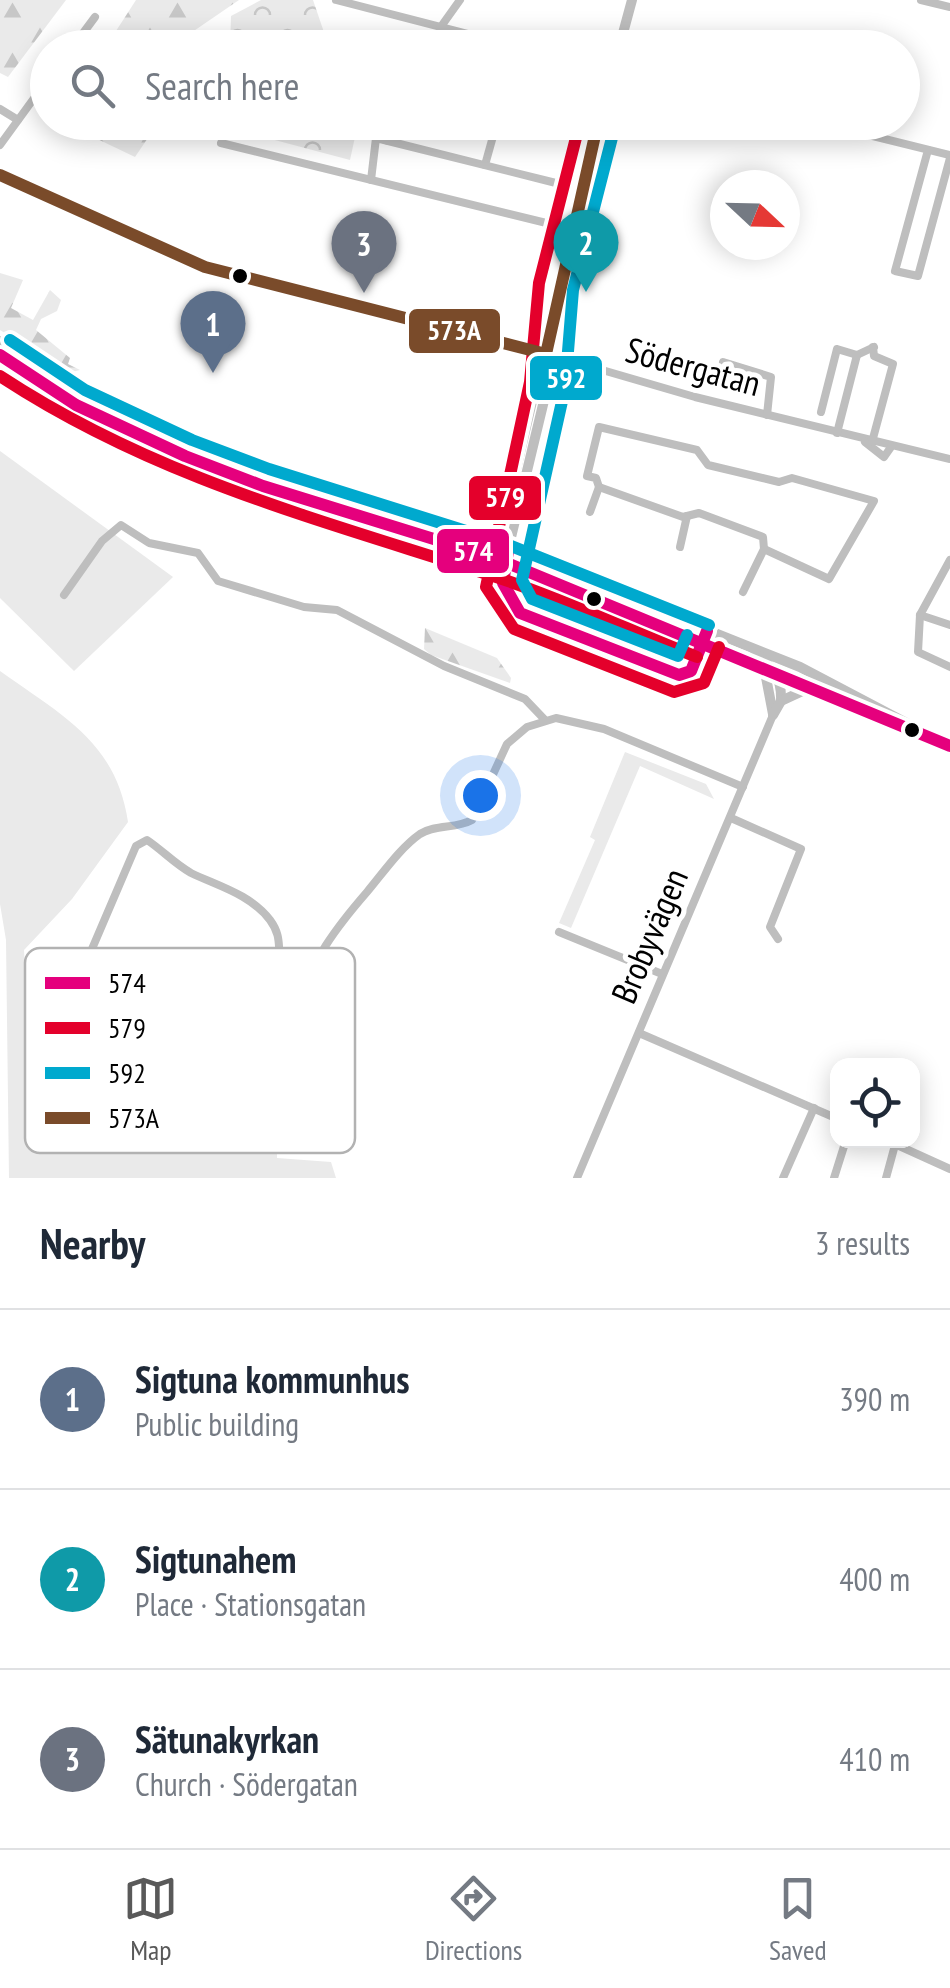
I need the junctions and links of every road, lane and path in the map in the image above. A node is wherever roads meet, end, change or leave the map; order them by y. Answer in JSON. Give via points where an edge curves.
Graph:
{"nodes":[{"id":1,"x":336,"y":0,"type":"edge"},
{"id":2,"x":460,"y":0,"type":"edge"},
{"id":3,"x":632,"y":0,"type":"edge"},
{"id":4,"x":921,"y":0,"type":"edge"},
{"id":5,"x":950,"y":7,"type":"edge"},
{"id":6,"x":95,"y":17,"type":"dead end"},
{"id":7,"x":440,"y":28,"type":"junction"},
{"id":8,"x":85,"y":30,"type":"edge"},
{"id":9,"x":448,"y":30,"type":"edge"},
{"id":10,"x":624,"y":30,"type":"edge"},
{"id":11,"x":30,"y":104,"type":"edge"},
{"id":12,"x":0,"y":109,"type":"edge"},
{"id":13,"x":18,"y":120,"type":"junction"},
{"id":14,"x":376,"y":140,"type":"edge"},
{"id":15,"x":384,"y":140,"type":"edge"},
{"id":16,"x":492,"y":140,"type":"edge"},
{"id":17,"x":593,"y":140,"type":"edge"},
{"id":18,"x":888,"y":140,"type":"edge"},
{"id":19,"x":388,"y":141,"type":"joint"},
{"id":20,"x":221,"y":143,"type":"dead end"},
{"id":21,"x":0,"y":144,"type":"edge"},
{"id":22,"x":928,"y":150,"type":"junction"},
{"id":23,"x":948,"y":155,"type":"edge"},
{"id":24,"x":485,"y":165,"type":"junction"},
{"id":25,"x":0,"y":175,"type":"edge"},
{"id":26,"x":371,"y":180,"type":"junction"},
{"id":27,"x":552,"y":224,"type":"junction"},
{"id":28,"x":571,"y":229,"type":"junction"},
{"id":29,"x":0,"y":341,"type":"edge"},
{"id":30,"x":546,"y":354,"type":"junction"},
{"id":31,"x":0,"y":355,"type":"edge"},
{"id":32,"x":857,"y":355,"type":"junction"},
{"id":33,"x":723,"y":362,"type":"dead end"},
{"id":34,"x":820,"y":412,"type":"dead end"},
{"id":35,"x":767,"y":415,"type":"junction"},
{"id":36,"x":837,"y":433,"type":"junction"},
{"id":37,"x":862,"y":440,"type":"junction"},
{"id":38,"x":872,"y":442,"type":"junction"},
{"id":39,"x":891,"y":447,"type":"junction"},
{"id":40,"x":949,"y":457,"type":"edge"},
{"id":41,"x":599,"y":487,"type":"junction"},
{"id":42,"x":590,"y":512,"type":"dead end"},
{"id":43,"x":687,"y":516,"type":"junction"},
{"id":44,"x":680,"y":548,"type":"dead end"},
{"id":45,"x":764,"y":549,"type":"junction"},
{"id":46,"x":501,"y":554,"type":"junction"},
{"id":47,"x":950,"y":560,"type":"edge"},
{"id":48,"x":743,"y":592,"type":"dead end"},
{"id":49,"x":64,"y":595,"type":"dead end"},
{"id":50,"x":920,"y":614,"type":"junction"},
{"id":51,"x":950,"y":625,"type":"edge"},
{"id":52,"x":746,"y":646,"type":"junction"},
{"id":53,"x":950,"y":667,"type":"edge"},
{"id":54,"x":774,"y":682,"type":"junction"},
{"id":55,"x":813,"y":682,"type":"junction"},
{"id":56,"x":781,"y":701,"type":"junction"},
{"id":57,"x":773,"y":715,"type":"junction"},
{"id":58,"x":545,"y":720,"type":"junction"},
{"id":59,"x":950,"y":746,"type":"edge"},
{"id":60,"x":743,"y":787,"type":"junction"},
{"id":61,"x":730,"y":818,"type":"junction"},
{"id":62,"x":559,"y":932,"type":"dead end"},
{"id":63,"x":778,"y":939,"type":"dead end"},
{"id":64,"x":92,"y":948,"type":"edge"},
{"id":65,"x":277,"y":948,"type":"edge"},
{"id":66,"x":324,"y":948,"type":"edge"},
{"id":67,"x":662,"y":974,"type":"junction"},
{"id":68,"x":639,"y":1033,"type":"junction"},
{"id":69,"x":814,"y":1108,"type":"junction"},
{"id":70,"x":830,"y":1115,"type":"edge"},
{"id":71,"x":843,"y":1148,"type":"edge"},
{"id":72,"x":890,"y":1148,"type":"edge"},
{"id":73,"x":902,"y":1148,"type":"edge"},
{"id":74,"x":950,"y":1169,"type":"edge"},
{"id":75,"x":577,"y":1178,"type":"edge"},
{"id":76,"x":782,"y":1178,"type":"edge"},
{"id":77,"x":834,"y":1178,"type":"edge"},
{"id":78,"x":886,"y":1178,"type":"edge"}],
"edges":[{"from":1,"to":7,"type":"street"},
{"from":2,"to":7,"type":"street"},
{"from":3,"to":10,"type":"street"},
{"from":4,"to":5,"type":"street"},
{"from":6,"to":8,"type":"street"},
{"from":7,"to":9,"type":"street"},
{"from":11,"to":13,"type":"street"},
{"from":12,"to":13,"type":"street"},
{"from":13,"to":21,"type":"street"},
{"from":14,"to":26,"type":"street"},
{"from":15,"to":19,"type":"street"},
{"from":16,"to":24,"type":"street"},
{"from":17,"to":28,"type":"street"},
{"from":18,"to":22,"type":"street"},
{"from":19,"to":24,"type":"street"},
{"from":20,"to":26,"type":"street"},
{"from":22,"to":23,"type":"street"},
{"from":22,"to":23,"type":"street","via":[[895,271],[918,276]]},
{"from":24,"to":27,"type":"street","via":[[560,184]]},
{"from":25,"to":30,"type":"street","name":"Södergatan","via":[[206,268]]},
{"from":26,"to":27,"type":"street"},
{"from":27,"to":28,"type":"street"},
{"from":28,"to":30,"type":"street"},
{"from":29,"to":46,"type":"street","via":[[82,396],[191,447]]},
{"from":30,"to":35,"type":"street","name":"Södergatan"},
{"from":30,"to":46,"type":"street","via":[[534,380]]},
{"from":31,"to":46,"type":"street","via":[[76,405],[185,456],[262,486]]},
{"from":32,"to":34,"type":"street","via":[[836,349]]},
{"from":32,"to":36,"type":"street"},
{"from":32,"to":38,"type":"street","via":[[875,348],[874,356],[893,364]]},
{"from":33,"to":35,"type":"street","via":[[771,377]]},
{"from":35,"to":36,"type":"street","name":"Södergatan"},
{"from":36,"to":37,"type":"street","name":"Södergatan"},
{"from":37,"to":38,"type":"street","name":"Södergatan"},
{"from":37,"to":39,"type":"street","name":"Södergatan","via":[[877,456]]},
{"from":38,"to":39,"type":"street","name":"Södergatan"},
{"from":39,"to":40,"type":"street","name":"Södergatan"},
{"from":41,"to":42,"type":"street"},
{"from":41,"to":43,"type":"street"},
{"from":41,"to":45,"type":"street","via":[[587,476],[600,427],[697,450],[708,465],[779,482],[792,478],[874,501],[829,578]]},
{"from":43,"to":44,"type":"street"},
{"from":43,"to":45,"type":"street","via":[[698,513],[763,537]]},
{"from":45,"to":48,"type":"street"},
{"from":46,"to":52,"type":"street"},
{"from":46,"to":54,"type":"street","via":[[765,670]]},
{"from":47,"to":50,"type":"street"},
{"from":49,"to":58,"type":"street","via":[[121,526],[149,543],[198,554],[218,581],[337,610],[525,699]]},
{"from":50,"to":51,"type":"street"},
{"from":50,"to":53,"type":"street","via":[[918,652]]},
{"from":52,"to":54,"type":"street","via":[[772,667]]},
{"from":52,"to":55,"type":"street"},
{"from":54,"to":55,"type":"street"},
{"from":54,"to":56,"type":"street"},
{"from":54,"to":57,"type":"street","name":"Brobyvägen"},
{"from":55,"to":56,"type":"street"},
{"from":55,"to":59,"type":"street"},
{"from":56,"to":57,"type":"street","name":"Brobyvägen"},
{"from":57,"to":60,"type":"street","name":"Brobyvägen"},
{"from":58,"to":60,"type":"street","via":[[572,718]]},
{"from":58,"to":66,"type":"street","via":[[507,744],[472,820],[420,834]]},
{"from":60,"to":61,"type":"street","name":"Brobyvägen"},
{"from":61,"to":63,"type":"street","via":[[802,849],[770,927]]},
{"from":61,"to":67,"type":"street","name":"Brobyvägen"},
{"from":62,"to":67,"type":"street"},
{"from":64,"to":65,"type":"street","via":[[136,846],[148,840],[190,872],[256,907],[276,934]]},
{"from":67,"to":68,"type":"street","name":"Brobyvägen"},
{"from":68,"to":69,"type":"street"},
{"from":68,"to":75,"type":"street","name":"Brobyvägen"},
{"from":69,"to":70,"type":"street"},
{"from":69,"to":76,"type":"street"},
{"from":71,"to":77,"type":"street"},
{"from":72,"to":78,"type":"street"},
{"from":73,"to":74,"type":"street"}]}
